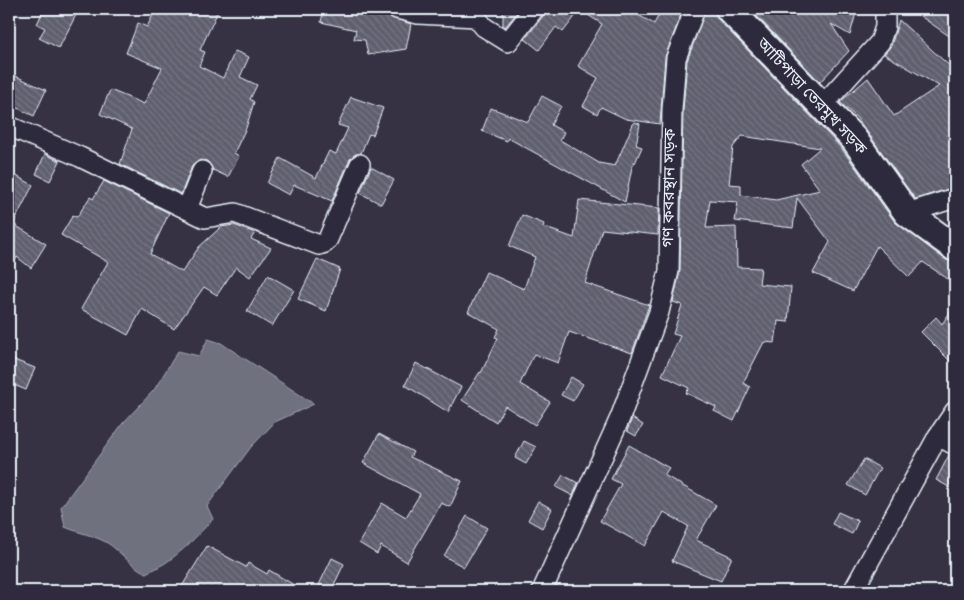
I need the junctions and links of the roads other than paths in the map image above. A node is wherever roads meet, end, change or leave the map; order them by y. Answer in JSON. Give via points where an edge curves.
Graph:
{"nodes":[{"id":1,"x":397,"y":9,"type":"edge"},
{"id":2,"x":534,"y":9,"type":"edge"},
{"id":3,"x":695,"y":9,"type":"edge"},
{"id":4,"x":729,"y":9,"type":"edge"},
{"id":5,"x":884,"y":9,"type":"edge"},
{"id":6,"x":821,"y":107,"type":"junction"},
{"id":7,"x":9,"y":126,"type":"edge"},
{"id":8,"x":360,"y":164,"type":"dead end"},
{"id":9,"x":202,"y":171,"type":"dead end"},
{"id":10,"x":955,"y":198,"type":"edge"},
{"id":11,"x":187,"y":209,"type":"junction"},
{"id":12,"x":907,"y":213,"type":"junction"},
{"id":13,"x":955,"y":248,"type":"edge"},
{"id":14,"x":955,"y":411,"type":"edge"},
{"id":15,"x":938,"y":436,"type":"junction"},
{"id":16,"x":955,"y":445,"type":"edge"},
{"id":17,"x":542,"y":591,"type":"edge"},
{"id":18,"x":853,"y":591,"type":"edge"}],
"edges":[{"from":1,"to":2,"type":"street","via":[[418,14],[476,17],[484,28],[508,42]]},
{"from":3,"to":17,"type":"street","name":"গণ কবরস্থান সড়ক","via":[[676,58],[669,271],[659,312],[620,418]]},
{"from":4,"to":6,"type":"main road","name":"আটিপাড়া তেরমুখ সড়ক"},
{"from":5,"to":6,"type":"street","via":[[885,27],[880,42]]},
{"from":6,"to":12,"type":"main road","name":"আটিপাড়া তেরমুখ সড়ক","via":[[854,140]]},
{"from":7,"to":11,"type":"street"},
{"from":8,"to":11,"type":"street","via":[[325,243],[319,245],[235,213],[205,218]]},
{"from":9,"to":11,"type":"street"},
{"from":10,"to":12,"type":"street"},
{"from":12,"to":13,"type":"main road","name":"আটিপাড়া তেরমুখ সড়ক"},
{"from":14,"to":15,"type":"street"},
{"from":15,"to":16,"type":"street"},
{"from":15,"to":18,"type":"street"}]}
